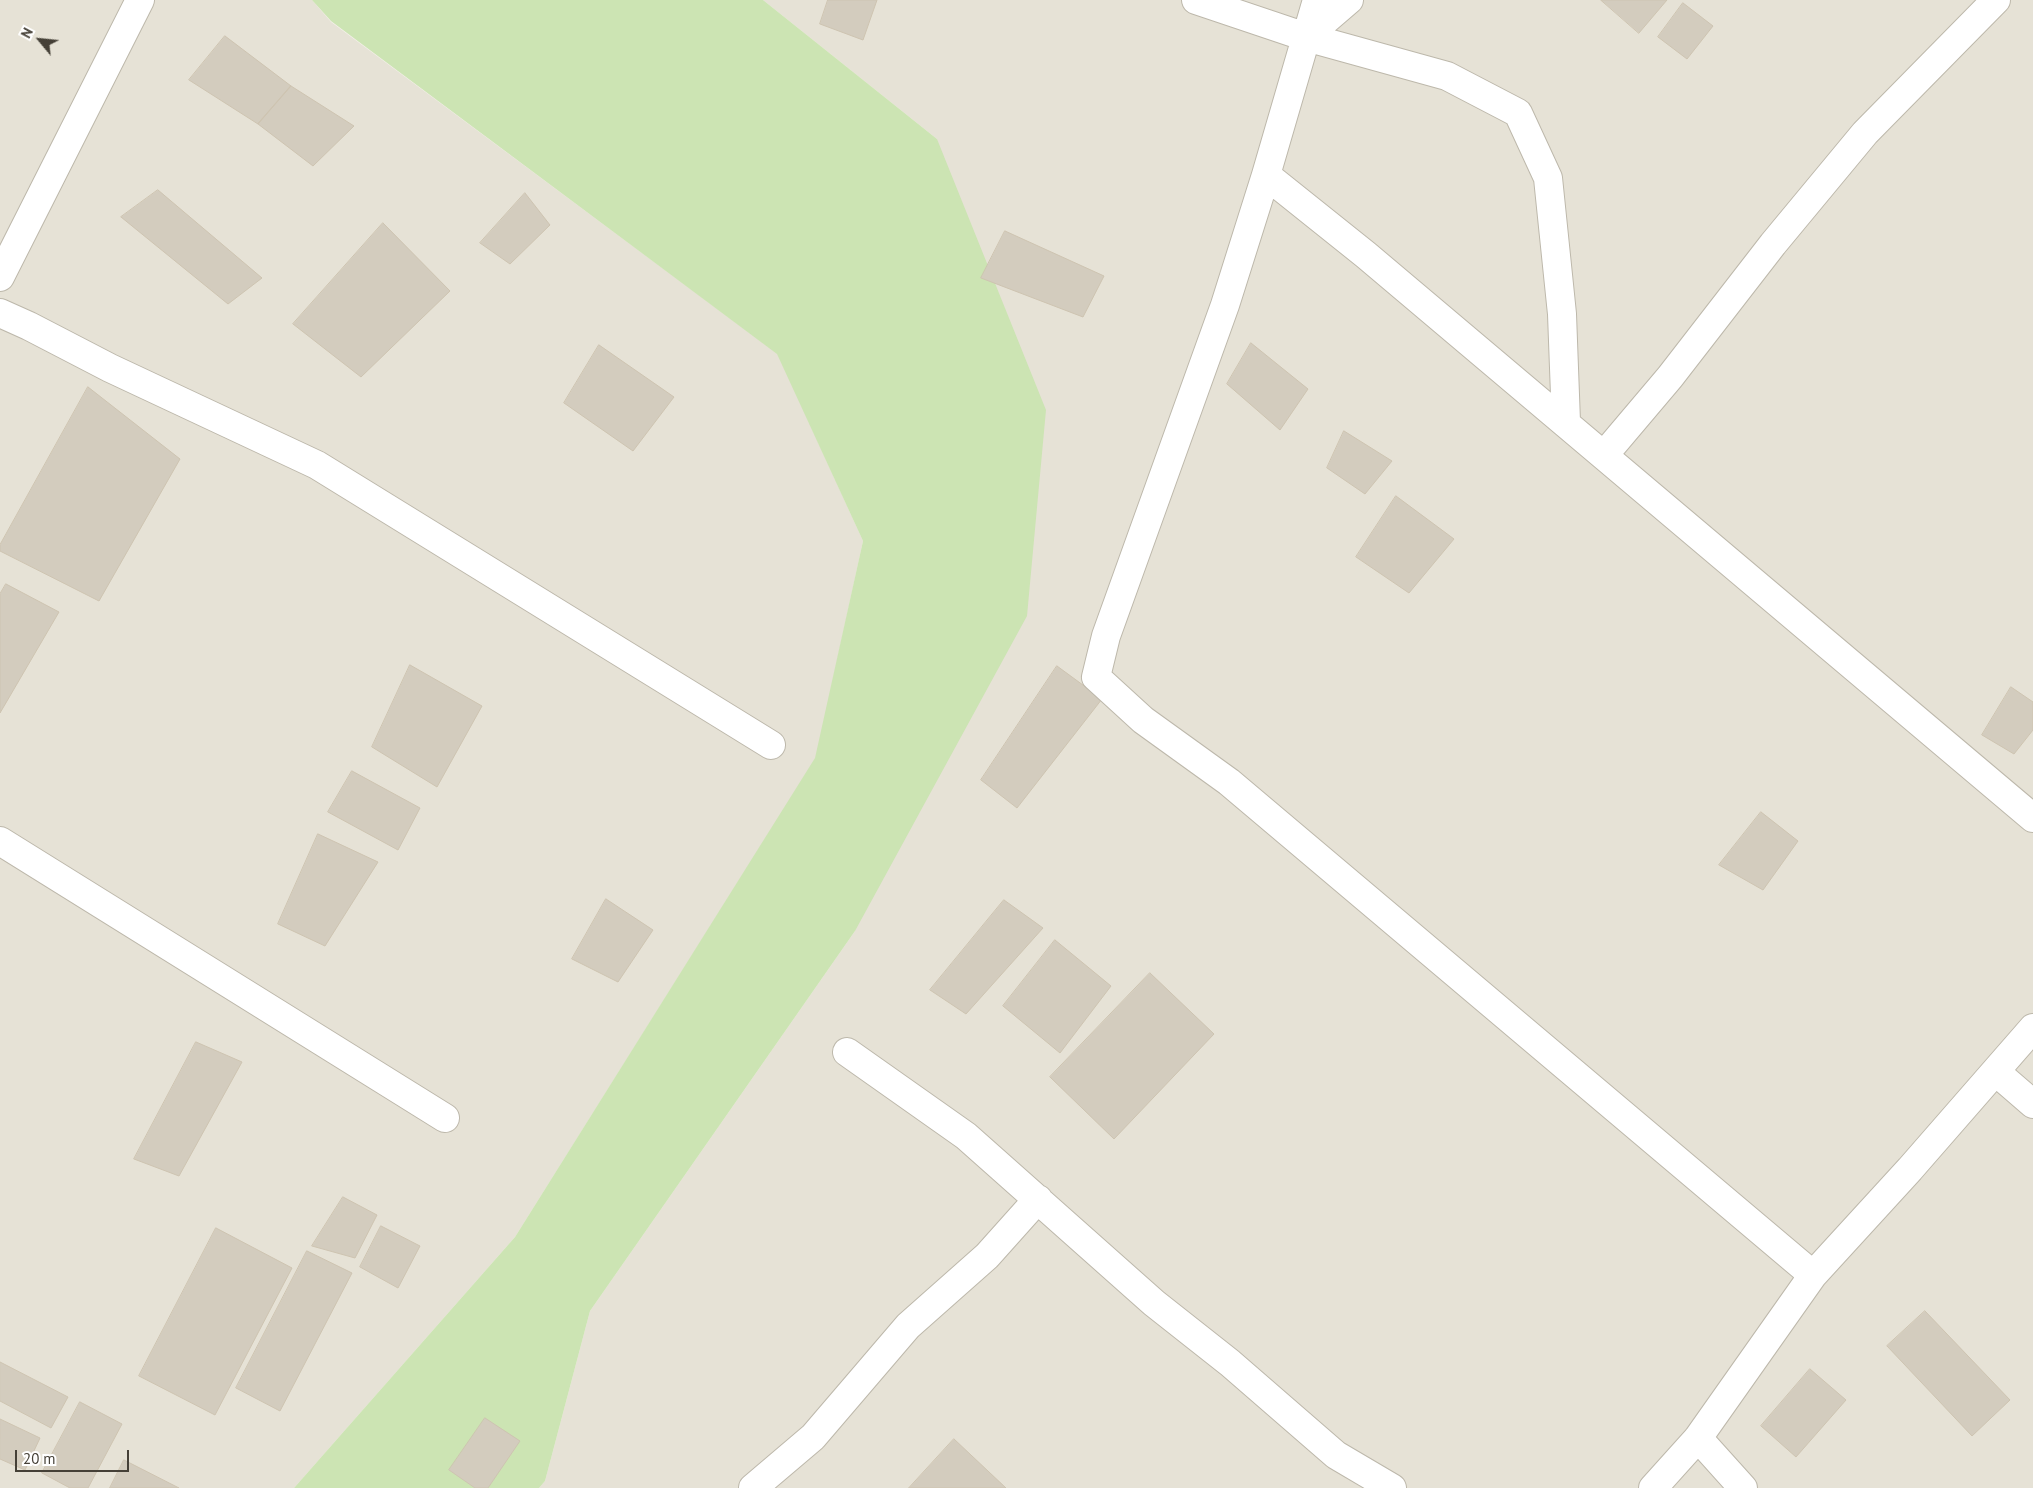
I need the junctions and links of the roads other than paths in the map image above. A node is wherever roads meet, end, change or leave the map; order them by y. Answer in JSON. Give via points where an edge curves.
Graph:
{"nodes":[{"id":1,"x":140,"y":0,"type":"edge"},
{"id":2,"x":1196,"y":0,"type":"edge"},
{"id":3,"x":1317,"y":0,"type":"edge"},
{"id":4,"x":1349,"y":0,"type":"edge"},
{"id":5,"x":1996,"y":0,"type":"edge"},
{"id":6,"x":1306,"y":38,"type":"junction"},
{"id":7,"x":1266,"y":175,"type":"junction"},
{"id":8,"x":0,"y":277,"type":"edge"},
{"id":9,"x":0,"y":313,"type":"edge"},
{"id":10,"x":1566,"y":422,"type":"junction"},
{"id":11,"x":1604,"y":455,"type":"junction"},
{"id":12,"x":771,"y":745,"type":"dead end"},
{"id":13,"x":2033,"y":818,"type":"edge"},
{"id":14,"x":0,"y":841,"type":"edge"},
{"id":15,"x":2033,"y":1028,"type":"edge"},
{"id":16,"x":846,"y":1052,"type":"dead end"},
{"id":17,"x":1996,"y":1072,"type":"junction"},
{"id":18,"x":2033,"y":1104,"type":"edge"},
{"id":19,"x":445,"y":1118,"type":"dead end"},
{"id":20,"x":1038,"y":1199,"type":"junction"},
{"id":21,"x":1813,"y":1274,"type":"junction"},
{"id":22,"x":1698,"y":1438,"type":"junction"},
{"id":23,"x":753,"y":1488,"type":"edge"},
{"id":24,"x":1392,"y":1488,"type":"edge"},
{"id":25,"x":1654,"y":1488,"type":"edge"},
{"id":26,"x":1743,"y":1488,"type":"edge"}],
"edges":[{"from":1,"to":8,"type":"street"},
{"from":2,"to":6,"type":"street"},
{"from":3,"to":6,"type":"street"},
{"from":4,"to":6,"type":"street"},
{"from":5,"to":11,"type":"street","via":[[1865,134]]},
{"from":6,"to":7,"type":"street"},
{"from":6,"to":10,"type":"street","via":[[1447,76],[1518,113],[1548,178],[1562,314]]},
{"from":7,"to":10,"type":"street","via":[[1366,254]]},
{"from":7,"to":21,"type":"street","via":[[1225,305],[1106,636],[1096,677],[1142,720],[1230,782]]},
{"from":9,"to":12,"type":"street","via":[[317,465]]},
{"from":10,"to":11,"type":"street"},
{"from":11,"to":13,"type":"street"},
{"from":14,"to":19,"type":"street"},
{"from":15,"to":17,"type":"street"},
{"from":16,"to":20,"type":"street","via":[[966,1136]]},
{"from":17,"to":18,"type":"street"},
{"from":17,"to":21,"type":"street"},
{"from":20,"to":23,"type":"street","via":[[987,1256],[908,1326],[813,1437]]},
{"from":20,"to":24,"type":"street","via":[[1154,1303],[1230,1363],[1336,1455]]},
{"from":21,"to":22,"type":"street"},
{"from":22,"to":25,"type":"street"},
{"from":22,"to":26,"type":"street"}]}
